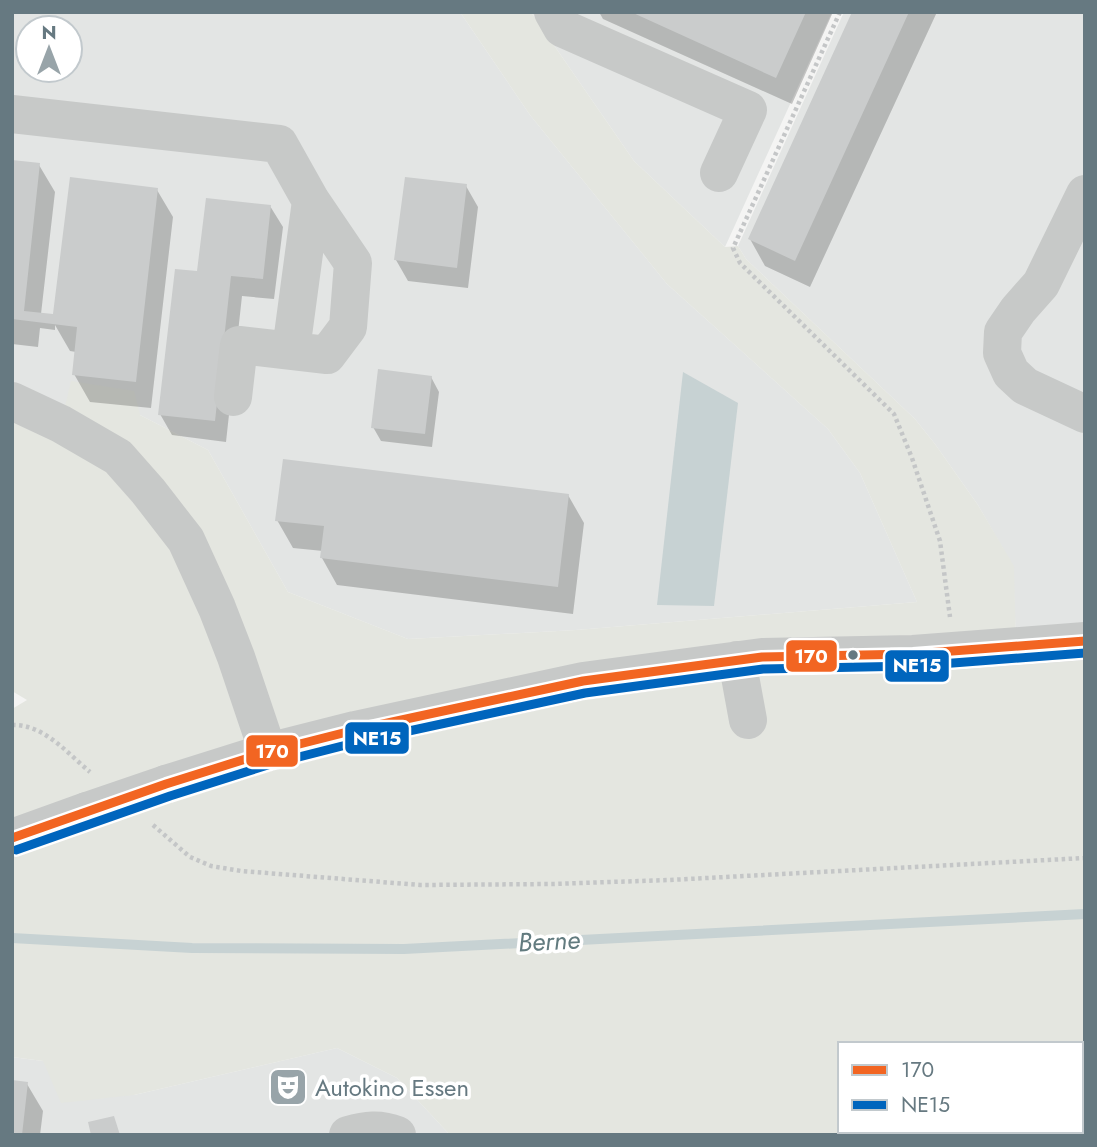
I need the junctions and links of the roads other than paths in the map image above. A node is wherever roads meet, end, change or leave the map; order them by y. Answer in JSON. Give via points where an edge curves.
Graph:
{"nodes":[{"id":1,"x":553,"y":12,"type":"edge"},
{"id":2,"x":12,"y":114,"type":"edge"},
{"id":3,"x":719,"y":173,"type":"dead end"},
{"id":4,"x":1085,"y":194,"type":"edge"},
{"id":5,"x":311,"y":201,"type":"junction"},
{"id":6,"x":291,"y":350,"type":"junction"},
{"id":7,"x":233,"y":397,"type":"dead end"},
{"id":8,"x":12,"y":401,"type":"edge"},
{"id":9,"x":1085,"y":414,"type":"edge"},
{"id":10,"x":1085,"y":641,"type":"edge"},
{"id":11,"x":737,"y":660,"type":"junction"},
{"id":12,"x":748,"y":720,"type":"dead end"},
{"id":13,"x":268,"y":752,"type":"junction"},
{"id":14,"x":12,"y":838,"type":"edge"},
{"id":15,"x":348,"y":1135,"type":"edge"},
{"id":16,"x":397,"y":1135,"type":"edge"}],
"edges":[{"from":1,"to":3,"type":"street","via":[[562,27],[748,110]]},
{"from":2,"to":5,"type":"street","via":[[279,144]]},
{"from":4,"to":9,"type":"street","via":[[1041,284],[1003,332],[1002,353],[1011,373],[1025,386]]},
{"from":5,"to":6,"type":"street"},
{"from":5,"to":6,"type":"street","via":[[354,263],[348,327],[327,355]]},
{"from":6,"to":7,"type":"street","via":[[239,345]]},
{"from":8,"to":13,"type":"street","via":[[118,457],[186,540],[217,608]]},
{"from":10,"to":11,"type":"street","via":[[913,654]]},
{"from":11,"to":12,"type":"street"},
{"from":11,"to":13,"type":"street","via":[[583,681]]},
{"from":13,"to":14,"type":"street","bridge":true,"via":[[166,785],[91,794]]},
{"from":15,"to":16,"type":"street","via":[[368,1129]]}]}
